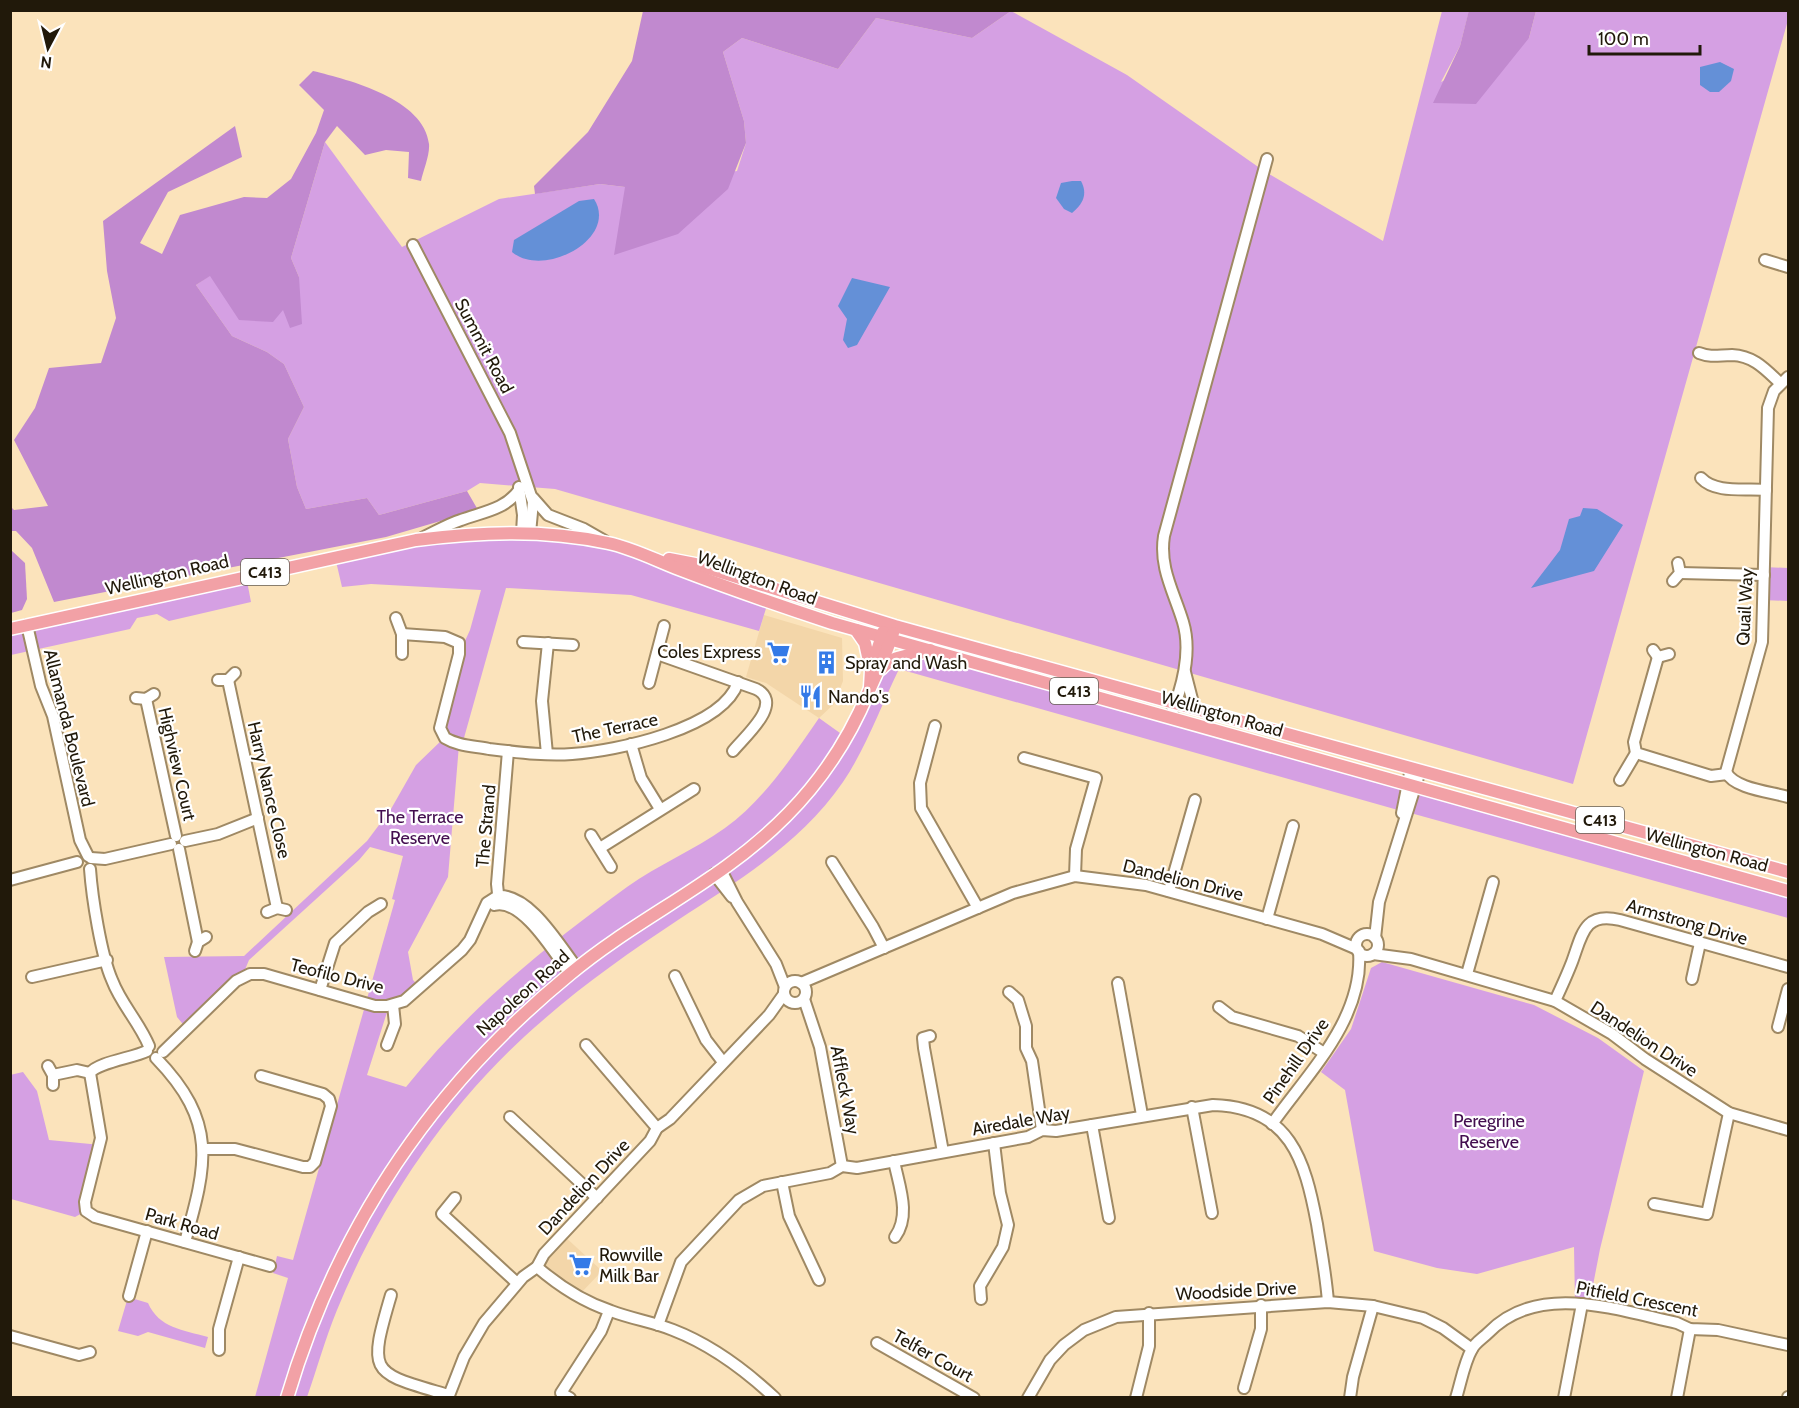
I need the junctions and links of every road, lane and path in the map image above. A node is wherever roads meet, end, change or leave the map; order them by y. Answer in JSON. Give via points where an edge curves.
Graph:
{"nodes":[{"id":1,"x":1267,"y":159,"type":"dead end"},
{"id":2,"x":413,"y":245,"type":"dead end"},
{"id":3,"x":1765,"y":260,"type":"dead end"},
{"id":4,"x":1788,"y":267,"type":"edge"},
{"id":5,"x":1706,"y":359,"type":"dead end"},
{"id":6,"x":1784,"y":380,"type":"edge"},
{"id":7,"x":520,"y":466,"type":"junction"},
{"id":8,"x":1701,"y":478,"type":"dead end"},
{"id":9,"x":519,"y":490,"type":"junction"},
{"id":10,"x":1766,"y":490,"type":"junction"},
{"id":11,"x":531,"y":495,"type":"junction"},
{"id":12,"x":526,"y":533,"type":"junction"},
{"id":13,"x":416,"y":540,"type":"junction"},
{"id":14,"x":606,"y":542,"type":"junction"},
{"id":15,"x":651,"y":557,"type":"junction"},
{"id":16,"x":1677,"y":572,"type":"dead end"},
{"id":17,"x":1764,"y":575,"type":"junction"},
{"id":18,"x":396,"y":618,"type":"dead end"},
{"id":19,"x":27,"y":625,"type":"junction"},
{"id":20,"x":890,"y":625,"type":"junction"},
{"id":21,"x":664,"y":626,"type":"dead end"},
{"id":22,"x":10,"y":629,"type":"edge"},
{"id":23,"x":856,"y":630,"type":"junction"},
{"id":24,"x":402,"y":634,"type":"junction"},
{"id":25,"x":886,"y":638,"type":"junction"},
{"id":26,"x":523,"y":642,"type":"dead end"},
{"id":27,"x":548,"y":643,"type":"junction"},
{"id":28,"x":573,"y":645,"type":"dead end"},
{"id":29,"x":930,"y":650,"type":"junction"},
{"id":30,"x":402,"y":654,"type":"dead end"},
{"id":31,"x":657,"y":654,"type":"junction"},
{"id":32,"x":1660,"y":654,"type":"dead end"},
{"id":33,"x":1184,"y":656,"type":"junction"},
{"id":34,"x":876,"y":670,"type":"junction"},
{"id":35,"x":1185,"y":672,"type":"junction"},
{"id":36,"x":227,"y":678,"type":"dead end"},
{"id":37,"x":738,"y":682,"type":"junction"},
{"id":38,"x":649,"y":683,"type":"dead end"},
{"id":39,"x":145,"y":697,"type":"dead end"},
{"id":40,"x":1174,"y":701,"type":"junction"},
{"id":41,"x":1194,"y":707,"type":"junction"},
{"id":42,"x":1170,"y":717,"type":"junction"},
{"id":43,"x":935,"y":726,"type":"dead end"},
{"id":44,"x":631,"y":744,"type":"junction"},
{"id":45,"x":741,"y":747,"type":"dead end"},
{"id":46,"x":508,"y":751,"type":"junction"},
{"id":47,"x":1636,"y":753,"type":"junction"},
{"id":48,"x":547,"y":754,"type":"junction"},
{"id":49,"x":1024,"y":758,"type":"dead end"},
{"id":50,"x":1415,"y":769,"type":"junction"},
{"id":51,"x":1727,"y":774,"type":"junction"},
{"id":52,"x":1620,"y":780,"type":"dead end"},
{"id":53,"x":1411,"y":785,"type":"junction"},
{"id":54,"x":694,"y":789,"type":"dead end"},
{"id":55,"x":1788,"y":797,"type":"edge"},
{"id":56,"x":1195,"y":800,"type":"dead end"},
{"id":57,"x":660,"y":809,"type":"junction"},
{"id":58,"x":258,"y":818,"type":"junction"},
{"id":59,"x":1293,"y":826,"type":"dead end"},
{"id":60,"x":591,"y":835,"type":"dead end"},
{"id":61,"x":178,"y":843,"type":"junction"},
{"id":62,"x":600,"y":848,"type":"junction"},
{"id":63,"x":832,"y":862,"type":"dead end"},
{"id":64,"x":85,"y":863,"type":"junction"},
{"id":65,"x":611,"y":867,"type":"dead end"},
{"id":66,"x":718,"y":872,"type":"junction"},
{"id":67,"x":1788,"y":872,"type":"edge"},
{"id":68,"x":1075,"y":876,"type":"junction"},
{"id":69,"x":10,"y":880,"type":"edge"},
{"id":70,"x":1493,"y":882,"type":"dead end"},
{"id":71,"x":1169,"y":891,"type":"junction"},
{"id":72,"x":1788,"y":891,"type":"edge"},
{"id":73,"x":499,"y":900,"type":"junction"},
{"id":74,"x":1379,"y":902,"type":"junction"},
{"id":75,"x":383,"y":904,"type":"dead end"},
{"id":76,"x":978,"y":908,"type":"junction"},
{"id":77,"x":277,"y":910,"type":"dead end"},
{"id":78,"x":1267,"y":919,"type":"junction"},
{"id":79,"x":1377,"y":940,"type":"junction"},
{"id":80,"x":200,"y":943,"type":"dead end"},
{"id":81,"x":1359,"y":943,"type":"junction"},
{"id":82,"x":1701,"y":943,"type":"junction"},
{"id":83,"x":884,"y":948,"type":"junction"},
{"id":84,"x":1372,"y":954,"type":"junction"},
{"id":85,"x":1411,"y":959,"type":"junction"},
{"id":86,"x":107,"y":960,"type":"junction"},
{"id":87,"x":1788,"y":967,"type":"edge"},
{"id":88,"x":574,"y":971,"type":"junction"},
{"id":89,"x":1467,"y":974,"type":"junction"},
{"id":90,"x":675,"y":976,"type":"dead end"},
{"id":91,"x":32,"y":977,"type":"dead end"},
{"id":92,"x":1692,"y":979,"type":"dead end"},
{"id":93,"x":1357,"y":982,"type":"junction"},
{"id":94,"x":1118,"y":983,"type":"dead end"},
{"id":95,"x":1788,"y":989,"type":"edge"},
{"id":96,"x":320,"y":990,"type":"junction"},
{"id":97,"x":795,"y":993,"type":"junction"},
{"id":98,"x":1018,"y":994,"type":"dead end"},
{"id":99,"x":1555,"y":1000,"type":"junction"},
{"id":100,"x":393,"y":1005,"type":"junction"},
{"id":101,"x":1219,"y":1007,"type":"dead end"},
{"id":102,"x":1778,"y":1027,"type":"dead end"},
{"id":103,"x":923,"y":1035,"type":"dead end"},
{"id":104,"x":387,"y":1045,"type":"dead end"},
{"id":105,"x":586,"y":1045,"type":"dead end"},
{"id":106,"x":155,"y":1050,"type":"junction"},
{"id":107,"x":1324,"y":1053,"type":"junction"},
{"id":108,"x":723,"y":1062,"type":"junction"},
{"id":109,"x":90,"y":1073,"type":"junction"},
{"id":110,"x":260,"y":1074,"type":"dead end"},
{"id":111,"x":51,"y":1075,"type":"dead end"},
{"id":112,"x":1192,"y":1107,"type":"junction"},
{"id":113,"x":1729,"y":1113,"type":"junction"},
{"id":114,"x":1142,"y":1115,"type":"junction"},
{"id":115,"x":510,"y":1117,"type":"dead end"},
{"id":116,"x":1272,"y":1124,"type":"junction"},
{"id":117,"x":1092,"y":1125,"type":"junction"},
{"id":118,"x":657,"y":1128,"type":"junction"},
{"id":119,"x":1042,"y":1130,"type":"junction"},
{"id":120,"x":1788,"y":1130,"type":"edge"},
{"id":121,"x":994,"y":1143,"type":"junction"},
{"id":122,"x":204,"y":1149,"type":"junction"},
{"id":123,"x":943,"y":1152,"type":"junction"},
{"id":124,"x":894,"y":1161,"type":"junction"},
{"id":125,"x":842,"y":1166,"type":"junction"},
{"id":126,"x":782,"y":1182,"type":"junction"},
{"id":127,"x":455,"y":1197,"type":"dead end"},
{"id":128,"x":597,"y":1198,"type":"junction"},
{"id":129,"x":1654,"y":1204,"type":"dead end"},
{"id":130,"x":1212,"y":1213,"type":"dead end"},
{"id":131,"x":1109,"y":1218,"type":"dead end"},
{"id":132,"x":147,"y":1231,"type":"junction"},
{"id":133,"x":902,"y":1232,"type":"dead end"},
{"id":134,"x":185,"y":1242,"type":"junction"},
{"id":135,"x":239,"y":1257,"type":"junction"},
{"id":136,"x":271,"y":1264,"type":"dead end"},
{"id":137,"x":537,"y":1267,"type":"junction"},
{"id":138,"x":819,"y":1280,"type":"dead end"},
{"id":139,"x":517,"y":1283,"type":"junction"},
{"id":140,"x":391,"y":1295,"type":"dead end"},
{"id":141,"x":129,"y":1296,"type":"dead end"},
{"id":142,"x":981,"y":1299,"type":"dead end"},
{"id":143,"x":1328,"y":1302,"type":"junction"},
{"id":144,"x":1582,"y":1304,"type":"junction"},
{"id":145,"x":1261,"y":1305,"type":"junction"},
{"id":146,"x":1373,"y":1306,"type":"junction"},
{"id":147,"x":609,"y":1311,"type":"junction"},
{"id":148,"x":1149,"y":1313,"type":"junction"},
{"id":149,"x":658,"y":1324,"type":"junction"},
{"id":150,"x":1690,"y":1329,"type":"junction"},
{"id":151,"x":10,"y":1336,"type":"edge"},
{"id":152,"x":877,"y":1343,"type":"dead end"},
{"id":153,"x":1788,"y":1345,"type":"edge"},
{"id":154,"x":1472,"y":1348,"type":"junction"},
{"id":155,"x":219,"y":1350,"type":"dead end"},
{"id":156,"x":90,"y":1352,"type":"dead end"},
{"id":157,"x":1244,"y":1388,"type":"dead end"},
{"id":158,"x":448,"y":1396,"type":"edge"},
{"id":159,"x":287,"y":1398,"type":"edge"},
{"id":160,"x":570,"y":1398,"type":"edge"},
{"id":161,"x":776,"y":1398,"type":"edge"},
{"id":162,"x":974,"y":1398,"type":"edge"},
{"id":163,"x":1028,"y":1398,"type":"edge"},
{"id":164,"x":1136,"y":1398,"type":"edge"},
{"id":165,"x":1350,"y":1398,"type":"edge"},
{"id":166,"x":1456,"y":1398,"type":"edge"},
{"id":167,"x":1564,"y":1398,"type":"edge"},
{"id":168,"x":1677,"y":1398,"type":"edge"}],
"edges":[{"from":1,"to":33,"type":"street","via":[[1164,536],[1164,568],[1185,630]]},
{"from":2,"to":7,"type":"street","name":"Summit Road","via":[[502,414]]},
{"from":3,"to":4,"type":"street"},
{"from":5,"to":6,"type":"street","via":[[1732,355],[1751,359]]},
{"from":6,"to":10,"type":"street","name":"Quail Way","via":[[1768,408]]},
{"from":7,"to":9,"type":"street","name":"Summit Road"},
{"from":7,"to":11,"type":"street","name":"Summit Road"},
{"from":8,"to":10,"type":"street","via":[[1717,488]]},
{"from":9,"to":12,"type":"street","name":"Summit Road"},
{"from":9,"to":13,"type":"street","via":[[496,508]]},
{"from":10,"to":17,"type":"street","name":"Quail Way"},
{"from":11,"to":12,"type":"street","name":"Summit Road"},
{"from":11,"to":14,"type":"street","via":[[548,515]]},
{"from":12,"to":13,"type":"main road","name":"Wellington Road","number":"C413"},
{"from":12,"to":14,"type":"main road","name":"Wellington Road","number":"C413"},
{"from":13,"to":19,"type":"main road","name":"Wellington Road","number":"C413"},
{"from":14,"to":15,"type":"main road","name":"Wellington Road","number":"C413"},
{"from":15,"to":20,"type":"main road","name":"Wellington Road","number":"C413","via":[[695,564]]},
{"from":15,"to":23,"type":"main road","name":"Wellington Road","number":"C413"},
{"from":16,"to":17,"type":"street"},
{"from":17,"to":51,"type":"street","name":"Quail Way","via":[[1762,642]]},
{"from":18,"to":24,"type":"street"},
{"from":19,"to":22,"type":"main road","name":"Wellington Road","number":"C413"},
{"from":19,"to":64,"type":"street","name":"Allamanda Boulevard","via":[[40,686],[53,716]]},
{"from":20,"to":25,"type":"main road","name":"Napoleon Road"},
{"from":20,"to":40,"type":"main road","name":"Wellington Road","number":"C413"},
{"from":21,"to":31,"type":"street"},
{"from":23,"to":25,"type":"main road","name":"Wellington Road","number":"C413"},
{"from":23,"to":34,"type":"main road"},
{"from":24,"to":30,"type":"street"},
{"from":24,"to":46,"type":"street","name":"The Terrace","via":[[446,637],[459,643],[440,725],[445,738],[459,744]]},
{"from":25,"to":29,"type":"main road","name":"Wellington Road","number":"C413"},
{"from":25,"to":34,"type":"main road","name":"Napoleon Road"},
{"from":26,"to":27,"type":"street"},
{"from":27,"to":28,"type":"street"},
{"from":27,"to":48,"type":"street","via":[[542,701]]},
{"from":29,"to":34,"type":"main road","via":[[897,657]]},
{"from":29,"to":42,"type":"main road","name":"Wellington Road","number":"C413"},
{"from":31,"to":37,"type":"street"},
{"from":31,"to":38,"type":"street"},
{"from":32,"to":47,"type":"street","via":[[1634,742]]},
{"from":33,"to":35,"type":"street"},
{"from":33,"to":40,"type":"street"},
{"from":34,"to":66,"type":"main road","name":"Napoleon Road","via":[[846,741],[817,783],[768,833]]},
{"from":35,"to":40,"type":"street"},
{"from":35,"to":41,"type":"street"},
{"from":36,"to":58,"type":"street","name":"Harry Nance Close"},
{"from":37,"to":44,"type":"street","name":"The Terrace","via":[[731,698],[705,717]]},
{"from":37,"to":45,"type":"street","via":[[759,690],[767,703]]},
{"from":39,"to":61,"type":"street","name":"Highview Court"},
{"from":40,"to":41,"type":"main road","name":"Wellington Road","number":"C413"},
{"from":40,"to":42,"type":"street"},
{"from":41,"to":50,"type":"main road","name":"Wellington Road","number":"C413"},
{"from":42,"to":53,"type":"main road","name":"Wellington Road","number":"C413"},
{"from":43,"to":76,"type":"street","via":[[921,778],[921,808]]},
{"from":44,"to":48,"type":"street","name":"The Terrace","via":[[577,754]]},
{"from":44,"to":57,"type":"street","via":[[641,778]]},
{"from":46,"to":48,"type":"street","name":"The Terrace"},
{"from":46,"to":73,"type":"street","name":"The Strand"},
{"from":47,"to":51,"type":"street","via":[[1712,776]]},
{"from":47,"to":52,"type":"street"},
{"from":49,"to":68,"type":"street","via":[[1096,778],[1075,853]]},
{"from":50,"to":53,"type":"street","name":"Pinehill Drive"},
{"from":50,"to":67,"type":"main road","name":"Wellington Road","number":"C413"},
{"from":51,"to":55,"type":"street","via":[[1737,783]]},
{"from":53,"to":72,"type":"main road","name":"Wellington Road","number":"C413"},
{"from":53,"to":74,"type":"street","name":"Pinehill Drive"},
{"from":54,"to":57,"type":"street"},
{"from":56,"to":71,"type":"street"},
{"from":57,"to":62,"type":"street"},
{"from":58,"to":61,"type":"street","via":[[218,834]]},
{"from":58,"to":77,"type":"street","name":"Harry Nance Close"},
{"from":59,"to":78,"type":"street"},
{"from":60,"to":62,"type":"street"},
{"from":61,"to":64,"type":"street"},
{"from":61,"to":80,"type":"street","name":"Highview Court"},
{"from":62,"to":65,"type":"street"},
{"from":63,"to":83,"type":"street"},
{"from":64,"to":69,"type":"street"},
{"from":64,"to":86,"type":"street","name":"Allamanda Boulevard"},
{"from":66,"to":88,"type":"main road","name":"Napoleon Road"},
{"from":66,"to":97,"type":"street","name":"Affleck Way"},
{"from":68,"to":71,"type":"street","name":"Dandelion Drive","via":[[1121,880]]},
{"from":68,"to":76,"type":"street","name":"Dandelion Drive","via":[[1026,888]]},
{"from":70,"to":89,"type":"street"},
{"from":71,"to":78,"type":"street","name":"Dandelion Drive"},
{"from":73,"to":88,"type":"street","via":[[526,911]]},
{"from":73,"to":100,"type":"street","name":"Teofilo Drive","via":[[482,918],[467,945],[409,997]]},
{"from":74,"to":79,"type":"street","name":"Pinehill Drive"},
{"from":74,"to":81,"type":"street","name":"Pinehill Drive"},
{"from":75,"to":96,"type":"street","via":[[368,912],[335,943]]},
{"from":76,"to":83,"type":"street","name":"Dandelion Drive"},
{"from":78,"to":81,"type":"street","name":"Dandelion Drive"},
{"from":79,"to":81,"type":"street","name":"Dandelion Drive"},
{"from":79,"to":84,"type":"street","name":"Pinehill Drive"},
{"from":79,"to":85,"type":"street","name":"Dandelion Drive"},
{"from":81,"to":84,"type":"street","name":"Dandelion Drive"},
{"from":81,"to":93,"type":"street","name":"Pinehill Drive"},
{"from":82,"to":87,"type":"street","name":"Armstrong Drive"},
{"from":82,"to":92,"type":"street"},
{"from":82,"to":99,"type":"street","name":"Armstrong Drive","via":[[1612,918],[1597,920],[1584,928]]},
{"from":83,"to":97,"type":"street","name":"Dandelion Drive"},
{"from":84,"to":85,"type":"street","name":"Dandelion Drive"},
{"from":84,"to":93,"type":"street","name":"Pinehill Drive"},
{"from":85,"to":89,"type":"street","name":"Dandelion Drive"},
{"from":86,"to":91,"type":"street"},
{"from":86,"to":106,"type":"street","name":"Allamanda Boulevard","via":[[112,982]]},
{"from":88,"to":159,"type":"main road","name":"Napoleon Road","via":[[477,1059],[405,1148],[365,1210],[330,1278]]},
{"from":89,"to":99,"type":"street","name":"Dandelion Drive"},
{"from":90,"to":108,"type":"street","via":[[706,1040]]},
{"from":93,"to":107,"type":"street","name":"Pinehill Drive","via":[[1343,1023]]},
{"from":94,"to":114,"type":"street"},
{"from":95,"to":102,"type":"street"},
{"from":96,"to":100,"type":"street","name":"Teofilo Drive","via":[[375,1006]]},
{"from":96,"to":106,"type":"street","name":"Teofilo Drive","via":[[264,974],[246,975],[172,1041]]},
{"from":97,"to":108,"type":"street","name":"Dandelion Drive"},
{"from":97,"to":125,"type":"street","name":"Affleck Way","via":[[812,1021],[820,1047]]},
{"from":98,"to":119,"type":"street"},
{"from":99,"to":113,"type":"street","name":"Dandelion Drive"},
{"from":100,"to":104,"type":"street","via":[[395,1024]]},
{"from":101,"to":107,"type":"street","via":[[1232,1017],[1298,1036]]},
{"from":103,"to":123,"type":"street"},
{"from":105,"to":118,"type":"street"},
{"from":106,"to":109,"type":"street","via":[[95,1068]]},
{"from":106,"to":122,"type":"street","name":"Allamanda Boulevard","via":[[194,1114]]},
{"from":107,"to":116,"type":"street","name":"Pinehill Drive"},
{"from":108,"to":118,"type":"street","name":"Dandelion Drive"},
{"from":109,"to":111,"type":"street","via":[[77,1070]]},
{"from":109,"to":132,"type":"street","name":"Park Road","via":[[101,1138],[86,1211]]},
{"from":110,"to":122,"type":"street","via":[[329,1099],[331,1106],[315,1162],[303,1167],[235,1149]]},
{"from":112,"to":114,"type":"street","name":"Airedale Way"},
{"from":112,"to":116,"type":"street","name":"Airedale Way","via":[[1237,1107]]},
{"from":112,"to":130,"type":"street"},
{"from":113,"to":120,"type":"street","name":"Dandelion Drive"},
{"from":113,"to":129,"type":"street","via":[[1707,1214]]},
{"from":114,"to":117,"type":"street","name":"Airedale Way"},
{"from":115,"to":128,"type":"street"},
{"from":116,"to":143,"type":"street","name":"Airedale Way","via":[[1293,1146],[1305,1169]]},
{"from":117,"to":119,"type":"street","name":"Airedale Way"},
{"from":117,"to":131,"type":"street"},
{"from":118,"to":128,"type":"street","name":"Dandelion Drive","via":[[650,1141]]},
{"from":119,"to":121,"type":"street","name":"Airedale Way","via":[[1032,1136]]},
{"from":121,"to":123,"type":"street","name":"Airedale Way"},
{"from":121,"to":142,"type":"street","via":[[1008,1225],[1003,1247],[975,1286]]},
{"from":122,"to":134,"type":"street","name":"Allamanda Boulevard","via":[[203,1177]]},
{"from":123,"to":124,"type":"street","name":"Airedale Way"},
{"from":124,"to":125,"type":"street","name":"Airedale Way","via":[[857,1168]]},
{"from":124,"to":133,"type":"street","via":[[903,1204]]},
{"from":125,"to":126,"type":"street","name":"Airedale Way","via":[[830,1173]]},
{"from":126,"to":138,"type":"street","via":[[789,1216]]},
{"from":126,"to":149,"type":"street","name":"Airedale Way","via":[[747,1194],[691,1250],[678,1268]]},
{"from":127,"to":139,"type":"street","via":[[442,1214]]},
{"from":128,"to":137,"type":"street","name":"Dandelion Drive","via":[[544,1254]]},
{"from":132,"to":134,"type":"street","name":"Park Road"},
{"from":132,"to":141,"type":"street"},
{"from":134,"to":135,"type":"street","name":"Park Road"},
{"from":135,"to":136,"type":"street","name":"Park Road"},
{"from":135,"to":155,"type":"street","via":[[219,1329]]},
{"from":137,"to":139,"type":"street","name":"Dandelion Drive"},
{"from":137,"to":147,"type":"street","via":[[565,1288]]},
{"from":139,"to":158,"type":"street","name":"Dandelion Drive","via":[[476,1336]]},
{"from":140,"to":158,"type":"street","via":[[378,1340],[379,1364],[395,1379]]},
{"from":143,"to":145,"type":"street","name":"Woodside Drive"},
{"from":143,"to":146,"type":"street","name":"Woodside Drive"},
{"from":144,"to":150,"type":"street","name":"Pitfield Crescent"},
{"from":144,"to":154,"type":"street","name":"Pitfield Crescent","via":[[1554,1302],[1520,1310]]},
{"from":144,"to":167,"type":"street"},
{"from":145,"to":148,"type":"street","name":"Woodside Drive"},
{"from":145,"to":157,"type":"street","via":[[1261,1329]]},
{"from":146,"to":154,"type":"street","name":"Woodside Drive","via":[[1430,1321]]},
{"from":146,"to":165,"type":"street"},
{"from":147,"to":149,"type":"street"},
{"from":147,"to":160,"type":"street","via":[[601,1331],[561,1393]]},
{"from":148,"to":163,"type":"street","name":"Woodside Drive","via":[[1116,1317],[1077,1334],[1050,1360]]},
{"from":148,"to":164,"type":"street","via":[[1148,1352]]},
{"from":149,"to":161,"type":"street","via":[[718,1352]]},
{"from":150,"to":153,"type":"street","name":"Pitfield Crescent","via":[[1718,1330]]},
{"from":150,"to":168,"type":"street"},
{"from":151,"to":156,"type":"street","via":[[79,1355]]},
{"from":152,"to":162,"type":"street","name":"Telfer Court"},
{"from":154,"to":166,"type":"street","name":"Pitfield Crescent"}]}
